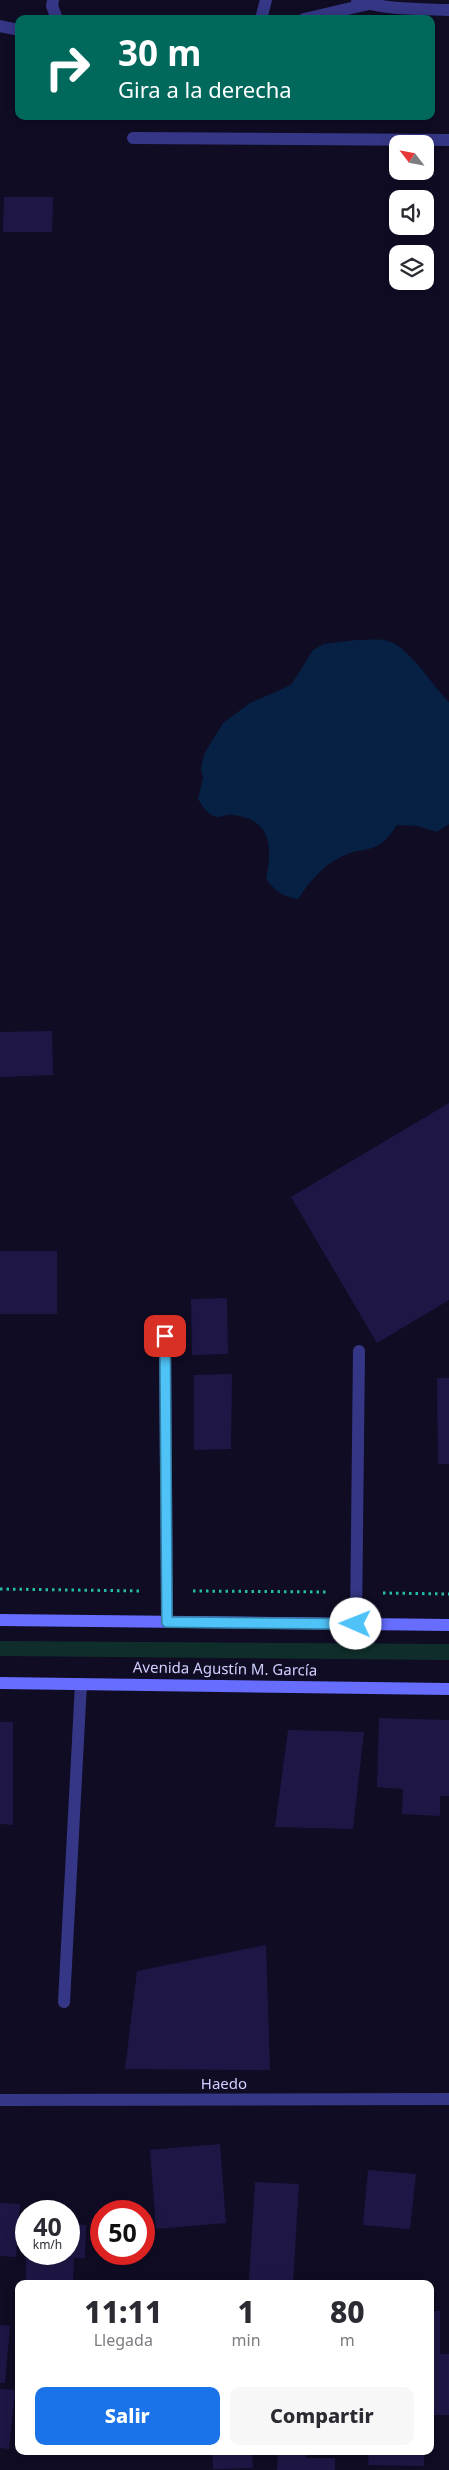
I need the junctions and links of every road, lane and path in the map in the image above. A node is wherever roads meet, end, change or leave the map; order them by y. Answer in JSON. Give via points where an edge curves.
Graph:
{"nodes":[{"id":1,"x":53,"y":0,"type":"edge"},
{"id":2,"x":266,"y":0,"type":"edge"},
{"id":3,"x":357,"y":0,"type":"edge"},
{"id":4,"x":369,"y":4,"type":"junction"},
{"id":5,"x":449,"y":10,"type":"edge"},
{"id":6,"x":55,"y":15,"type":"edge"},
{"id":7,"x":262,"y":15,"type":"edge"},
{"id":8,"x":321,"y":15,"type":"edge"},
{"id":9,"x":0,"y":26,"type":"edge"},
{"id":10,"x":15,"y":29,"type":"edge"},
{"id":11,"x":132,"y":138,"type":"dead end"},
{"id":12,"x":449,"y":140,"type":"edge"},
{"id":13,"x":165,"y":1336,"type":"dead end"},
{"id":14,"x":359,"y":1351,"type":"dead end"},
{"id":15,"x":0,"y":1589,"type":"edge"},
{"id":16,"x":167,"y":1591,"type":"junction"},
{"id":17,"x":356,"y":1593,"type":"junction"},
{"id":18,"x":449,"y":1594,"type":"edge"},
{"id":19,"x":0,"y":1620,"type":"edge"},
{"id":20,"x":167,"y":1622,"type":"junction"},
{"id":21,"x":356,"y":1624,"type":"junction"},
{"id":22,"x":449,"y":1624,"type":"edge"},
{"id":23,"x":0,"y":1682,"type":"edge"},
{"id":24,"x":81,"y":1684,"type":"junction"},
{"id":25,"x":449,"y":1689,"type":"edge"},
{"id":26,"x":64,"y":2002,"type":"dead end"},
{"id":27,"x":449,"y":2099,"type":"edge"},
{"id":28,"x":0,"y":2100,"type":"edge"}],
"edges":[{"from":1,"to":6,"type":"street"},
{"from":2,"to":7,"type":"street"},
{"from":3,"to":4,"type":"street"},
{"from":4,"to":5,"type":"street"},
{"from":4,"to":8,"type":"street"},
{"from":9,"to":10,"type":"street"},
{"from":11,"to":12,"type":"street"},
{"from":13,"to":16,"type":"street"},
{"from":14,"to":17,"type":"street"},
{"from":15,"to":16,"type":"path"},
{"from":16,"to":17,"type":"path"},
{"from":16,"to":20,"type":"street"},
{"from":17,"to":18,"type":"path"},
{"from":17,"to":21,"type":"street"},
{"from":19,"to":20,"type":"main road"},
{"from":20,"to":21,"type":"main road"},
{"from":21,"to":22,"type":"main road"},
{"from":23,"to":24,"type":"main road","name":"Avenida Agustín M. García"},
{"from":24,"to":25,"type":"main road","name":"Avenida Agustín M. García"},
{"from":24,"to":26,"type":"street"},
{"from":27,"to":28,"type":"street","name":"Haedo"}]}
